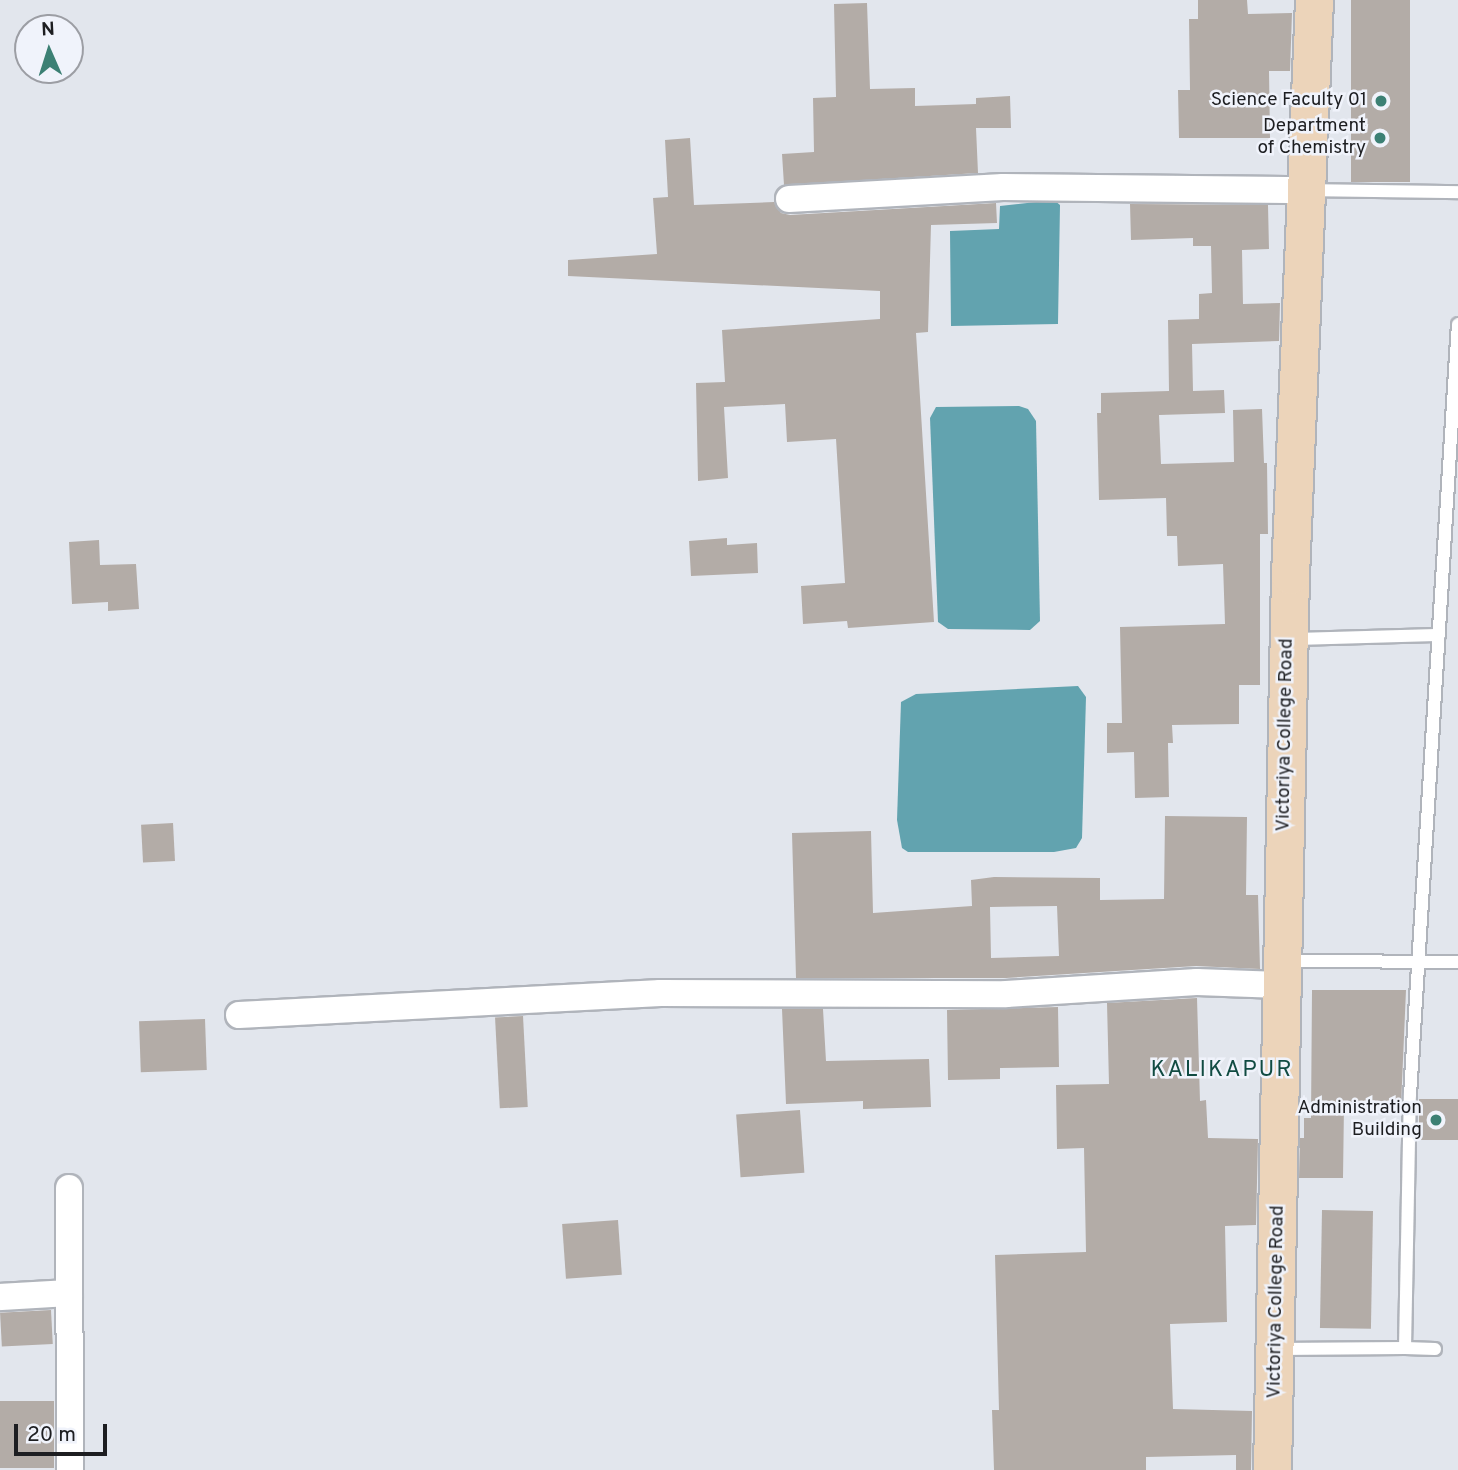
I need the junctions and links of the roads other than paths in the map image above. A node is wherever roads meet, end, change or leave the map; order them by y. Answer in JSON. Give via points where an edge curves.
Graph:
{"nodes":[{"id":1,"x":1314,"y":0,"type":"edge"},
{"id":2,"x":1306,"y":190,"type":"junction"},
{"id":3,"x":1458,"y":192,"type":"edge"},
{"id":4,"x":789,"y":199,"type":"dead end"},
{"id":5,"x":1458,"y":324,"type":"edge"},
{"id":6,"x":1439,"y":635,"type":"junction"},
{"id":7,"x":1289,"y":639,"type":"junction"},
{"id":8,"x":1418,"y":961,"type":"junction"},
{"id":9,"x":1458,"y":962,"type":"edge"},
{"id":10,"x":1280,"y":973,"type":"junction"},
{"id":11,"x":239,"y":1015,"type":"dead end"},
{"id":12,"x":69,"y":1188,"type":"dead end"},
{"id":13,"x":69,"y":1293,"type":"junction"},
{"id":14,"x":0,"y":1297,"type":"edge"},
{"id":15,"x":1405,"y":1348,"type":"junction"},
{"id":16,"x":1277,"y":1349,"type":"junction"},
{"id":17,"x":1435,"y":1349,"type":"dead end"},
{"id":18,"x":70,"y":1470,"type":"edge"},
{"id":19,"x":1272,"y":1470,"type":"edge"}],
"edges":[{"from":1,"to":2,"type":"street","name":"Victoriya College Road"},
{"from":2,"to":3,"type":"lane"},
{"from":2,"to":4,"type":"street","via":[[1003,187]]},
{"from":2,"to":7,"type":"street","name":"Victoriya College Road"},
{"from":5,"to":6,"type":"lane"},
{"from":6,"to":7,"type":"lane"},
{"from":6,"to":8,"type":"lane"},
{"from":7,"to":10,"type":"street","name":"Victoriya College Road"},
{"from":8,"to":9,"type":"lane"},
{"from":8,"to":10,"type":"lane"},
{"from":8,"to":15,"type":"lane"},
{"from":10,"to":11,"type":"street","via":[[1006,994],[660,993]]},
{"from":10,"to":16,"type":"street","name":"Victoriya College Road"},
{"from":12,"to":13,"type":"street"},
{"from":13,"to":14,"type":"street"},
{"from":13,"to":18,"type":"street"},
{"from":15,"to":16,"type":"lane"},
{"from":15,"to":17,"type":"lane"},
{"from":16,"to":19,"type":"street","name":"Victoriya College Road"}]}
